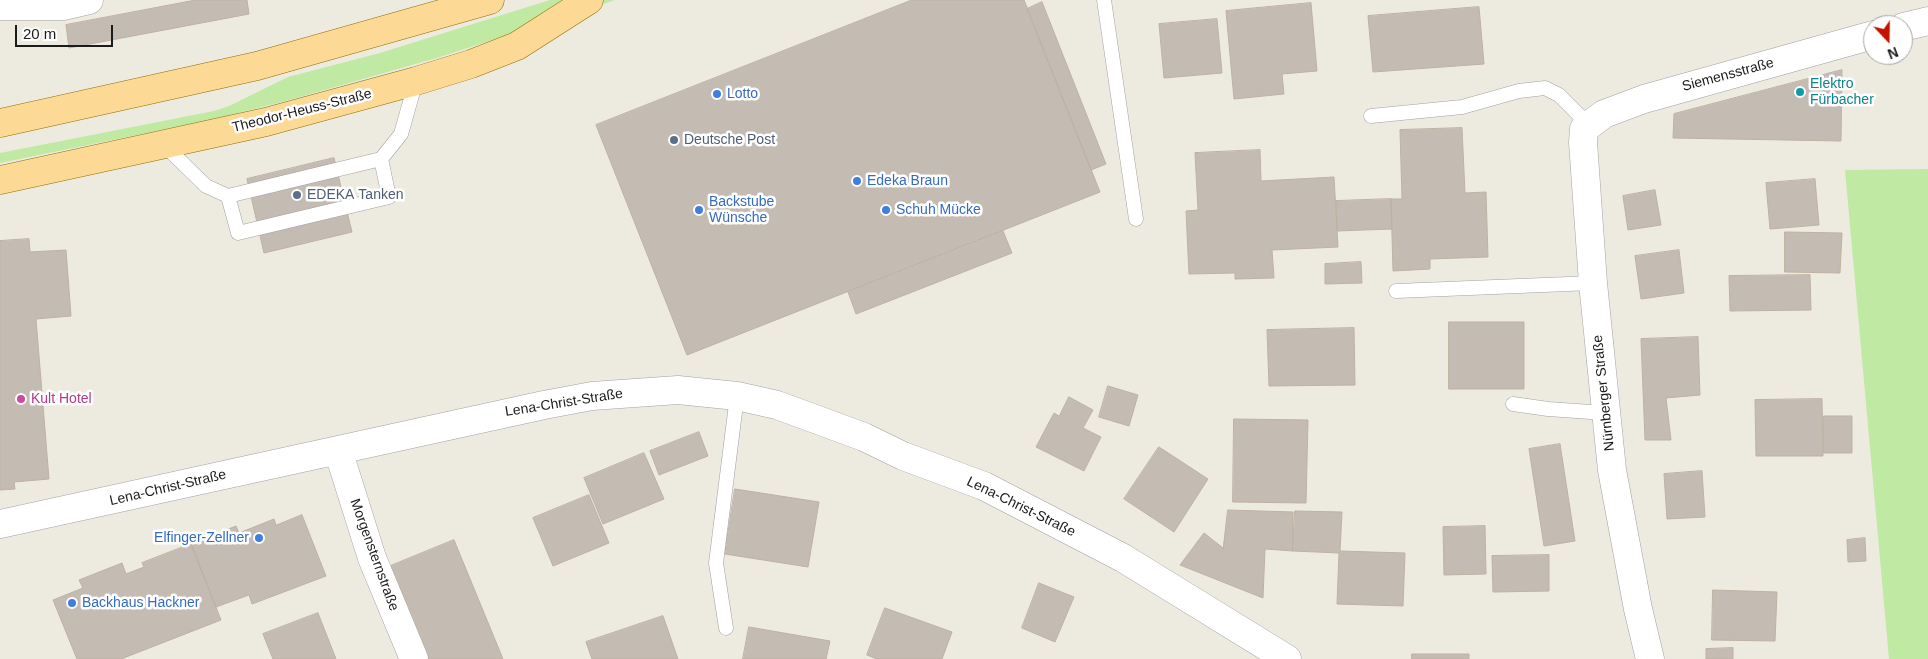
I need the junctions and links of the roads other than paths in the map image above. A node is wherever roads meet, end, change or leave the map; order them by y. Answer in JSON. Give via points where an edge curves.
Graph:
{"nodes":[{"id":1,"x":89,"y":0,"type":"edge"},
{"id":2,"x":490,"y":0,"type":"edge"},
{"id":3,"x":589,"y":0,"type":"edge"},
{"id":4,"x":1104,"y":0,"type":"edge"},
{"id":5,"x":0,"y":6,"type":"edge"},
{"id":6,"x":1928,"y":21,"type":"edge"},
{"id":7,"x":1913,"y":25,"type":"edge"},
{"id":8,"x":1863,"y":38,"type":"edge"},
{"id":9,"x":416,"y":82,"type":"junction"},
{"id":10,"x":1371,"y":116,"type":"dead end"},
{"id":11,"x":0,"y":123,"type":"edge"},
{"id":12,"x":1588,"y":124,"type":"junction"},
{"id":13,"x":164,"y":145,"type":"junction"},
{"id":14,"x":381,"y":159,"type":"junction"},
{"id":15,"x":0,"y":180,"type":"edge"},
{"id":16,"x":228,"y":196,"type":"junction"},
{"id":17,"x":1136,"y":219,"type":"dead end"},
{"id":18,"x":1593,"y":283,"type":"junction"},
{"id":19,"x":1396,"y":291,"type":"dead end"},
{"id":20,"x":737,"y":396,"type":"junction"},
{"id":21,"x":1513,"y":404,"type":"dead end"},
{"id":22,"x":1605,"y":413,"type":"junction"},
{"id":23,"x":338,"y":450,"type":"junction"},
{"id":24,"x":0,"y":524,"type":"edge"},
{"id":25,"x":726,"y":628,"type":"dead end"},
{"id":26,"x":414,"y":659,"type":"edge"},
{"id":27,"x":1287,"y":659,"type":"edge"},
{"id":28,"x":1650,"y":659,"type":"edge"}],
"edges":[{"from":1,"to":5,"type":"street","via":[[63,6]]},
{"from":2,"to":11,"type":"main road","via":[[257,66]]},
{"from":3,"to":9,"type":"main road","name":"Theodor-Heuss-Straße","via":[[517,46]]},
{"from":4,"to":17,"type":"lane"},
{"from":6,"to":7,"type":"street"},
{"from":8,"to":12,"type":"street","name":"Siemensstraße","via":[[1644,99],[1612,110]]},
{"from":9,"to":13,"type":"main road","name":"Theodor-Heuss-Straße"},
{"from":9,"to":14,"type":"lane","via":[[401,134]]},
{"from":10,"to":12,"type":"lane","via":[[1462,107],[1519,91],[1545,88],[1559,95]]},
{"from":12,"to":18,"type":"street","name":"Nürnberger Straße","via":[[1583,135]]},
{"from":13,"to":15,"type":"main road","name":"Theodor-Heuss-Straße"},
{"from":13,"to":16,"type":"lane","via":[[206,186]]},
{"from":14,"to":16,"type":"lane"},
{"from":14,"to":16,"type":"lane","via":[[389,197],[238,233]]},
{"from":18,"to":19,"type":"lane"},
{"from":18,"to":22,"type":"street","name":"Nürnberger Straße"},
{"from":20,"to":23,"type":"street","name":"Lena-Christ-Straße","via":[[678,390],[592,396]]},
{"from":20,"to":25,"type":"lane","via":[[716,563]]},
{"from":20,"to":27,"type":"street","name":"Lena-Christ-Straße","via":[[819,419],[903,456],[984,486],[1123,558]]},
{"from":21,"to":22,"type":"lane","via":[[1548,410]]},
{"from":22,"to":28,"type":"street","name":"Nürnberger Straße","via":[[1620,520]]},
{"from":23,"to":24,"type":"street","name":"Lena-Christ-Straße"},
{"from":23,"to":26,"type":"street","name":"Morgensternstraße","via":[[372,558]]}]}
